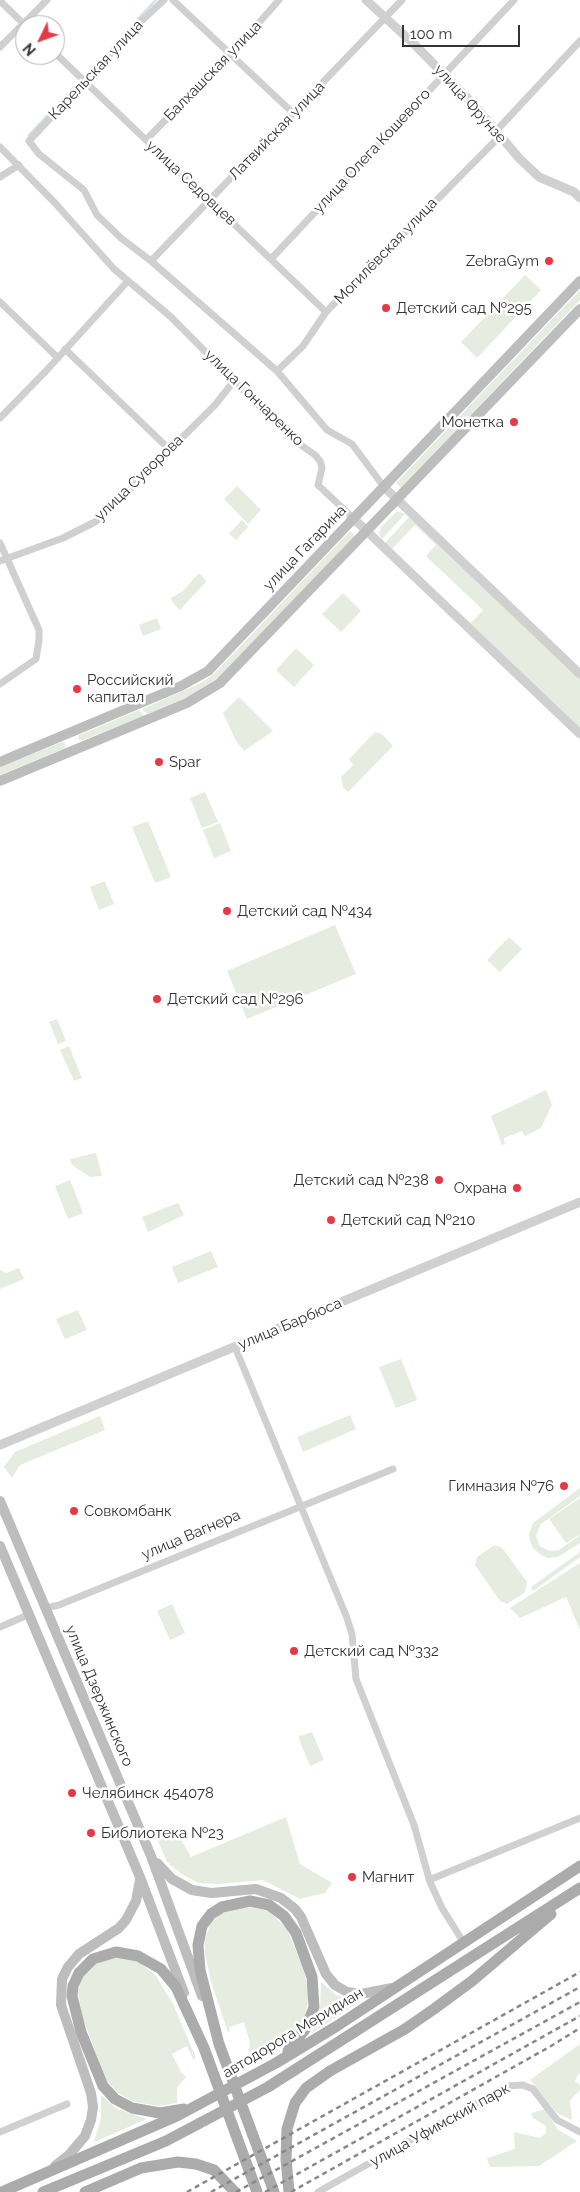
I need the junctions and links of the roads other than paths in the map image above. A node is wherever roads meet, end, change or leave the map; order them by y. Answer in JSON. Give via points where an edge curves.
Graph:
{"nodes":[{"id":1,"x":47,"y":0,"type":"edge"},
{"id":2,"x":164,"y":0,"type":"edge"},
{"id":3,"x":173,"y":0,"type":"edge"},
{"id":4,"x":279,"y":0,"type":"edge"},
{"id":5,"x":366,"y":0,"type":"edge"},
{"id":6,"x":402,"y":0,"type":"edge"},
{"id":7,"x":514,"y":0,"type":"edge"},
{"id":8,"x":0,"y":1,"type":"edge"},
{"id":9,"x":15,"y":15,"type":"edge"},
{"id":10,"x":34,"y":15,"type":"edge"},
{"id":11,"x":385,"y":17,"type":"junction"},
{"id":12,"x":15,"y":34,"type":"edge"},
{"id":13,"x":580,"y":41,"type":"edge"},
{"id":14,"x":0,"y":48,"type":"edge"},
{"id":15,"x":230,"y":54,"type":"junction"},
{"id":16,"x":65,"y":63,"type":"edge"},
{"id":17,"x":445,"y":75,"type":"junction"},
{"id":18,"x":85,"y":82,"type":"junction"},
{"id":19,"x":293,"y":113,"type":"junction"},
{"id":20,"x":498,"y":133,"type":"junction"},
{"id":21,"x":29,"y":140,"type":"joint"},
{"id":22,"x":146,"y":140,"type":"junction"},
{"id":23,"x":0,"y":147,"type":"edge"},
{"id":24,"x":18,"y":165,"type":"junction"},
{"id":25,"x":0,"y":177,"type":"edge"},
{"id":26,"x":580,"y":198,"type":"edge"},
{"id":27,"x":210,"y":200,"type":"junction"},
{"id":28,"x":271,"y":259,"type":"junction"},
{"id":29,"x":151,"y":261,"type":"junction"},
{"id":30,"x":580,"y":281,"type":"edge"},
{"id":31,"x":127,"y":282,"type":"junction"},
{"id":32,"x":0,"y":302,"type":"edge"},
{"id":33,"x":580,"y":308,"type":"edge"},
{"id":34,"x":326,"y":312,"type":"junction"},
{"id":35,"x":65,"y":349,"type":"junction"},
{"id":36,"x":58,"y":358,"type":"junction"},
{"id":37,"x":277,"y":371,"type":"junction"},
{"id":38,"x":234,"y":381,"type":"junction"},
{"id":39,"x":0,"y":418,"type":"edge"},
{"id":40,"x":170,"y":450,"type":"junction"},
{"id":41,"x":384,"y":487,"type":"junction"},
{"id":42,"x":397,"y":500,"type":"junction"},
{"id":43,"x":354,"y":519,"type":"junction"},
{"id":44,"x":367,"y":531,"type":"junction"},
{"id":45,"x":0,"y":543,"type":"edge"},
{"id":46,"x":3,"y":560,"type":"edge"},
{"id":47,"x":580,"y":674,"type":"edge"},
{"id":48,"x":0,"y":684,"type":"edge"},
{"id":49,"x":69,"y":733,"type":"junction"},
{"id":50,"x":580,"y":734,"type":"edge"},
{"id":51,"x":76,"y":750,"type":"junction"},
{"id":52,"x":0,"y":762,"type":"edge"},
{"id":53,"x":0,"y":781,"type":"edge"},
{"id":54,"x":580,"y":1202,"type":"edge"},
{"id":55,"x":235,"y":1347,"type":"junction"},
{"id":56,"x":0,"y":1445,"type":"edge"},
{"id":57,"x":393,"y":1469,"type":"dead end"},
{"id":58,"x":0,"y":1502,"type":"edge"},
{"id":59,"x":302,"y":1505,"type":"junction"},
{"id":60,"x":0,"y":1546,"type":"edge"},
{"id":61,"x":46,"y":1608,"type":"junction"},
{"id":62,"x":30,"y":1614,"type":"junction"},
{"id":63,"x":0,"y":1627,"type":"edge"},
{"id":64,"x":580,"y":1818,"type":"edge"},
{"id":65,"x":151,"y":1856,"type":"junction"},
{"id":66,"x":580,"y":1866,"type":"edge"},
{"id":67,"x":140,"y":1877,"type":"junction"},
{"id":68,"x":430,"y":1880,"type":"junction"},
{"id":69,"x":580,"y":1889,"type":"edge"},
{"id":70,"x":464,"y":1943,"type":"junction"},
{"id":71,"x":397,"y":1986,"type":"junction"},
{"id":72,"x":219,"y":2044,"type":"junction"},
{"id":73,"x":204,"y":2048,"type":"junction"},
{"id":74,"x":276,"y":2063,"type":"junction"},
{"id":75,"x":67,"y":2104,"type":"dead end"},
{"id":76,"x":200,"y":2105,"type":"junction"},
{"id":77,"x":0,"y":2132,"type":"edge"},
{"id":78,"x":580,"y":2132,"type":"edge"},
{"id":79,"x":50,"y":2170,"type":"junction"},
{"id":80,"x":2,"y":2192,"type":"edge"},
{"id":81,"x":43,"y":2192,"type":"edge"},
{"id":82,"x":84,"y":2192,"type":"edge"},
{"id":83,"x":235,"y":2192,"type":"edge"},
{"id":84,"x":257,"y":2192,"type":"edge"},
{"id":85,"x":274,"y":2192,"type":"edge"},
{"id":86,"x":289,"y":2192,"type":"edge"},
{"id":87,"x":318,"y":2192,"type":"edge"}],
"edges":[{"from":1,"to":10,"type":"street"},
{"from":2,"to":18,"type":"street","name":"Карельская улица"},
{"from":3,"to":15,"type":"street"},
{"from":4,"to":15,"type":"street","name":"Балхашская улица"},
{"from":5,"to":11,"type":"street","name":"улица Фрунзе"},
{"from":6,"to":11,"type":"street","name":"Латвийская улица"},
{"from":7,"to":17,"type":"street","name":"улица Олега Кошевого"},
{"from":8,"to":9,"type":"street"},
{"from":11,"to":17,"type":"street","name":"улица Фрунзе"},
{"from":11,"to":19,"type":"street","name":"Латвийская улица"},
{"from":12,"to":14,"type":"street"},
{"from":13,"to":20,"type":"street","name":"Могилёвская улица"},
{"from":15,"to":19,"type":"street"},
{"from":15,"to":22,"type":"street","name":"Балхашская улица"},
{"from":16,"to":18,"type":"street","name":"улица Седовцев"},
{"from":17,"to":20,"type":"street","name":"улица Фрунзе"},
{"from":17,"to":28,"type":"street","name":"улица Олега Кошевого"},
{"from":18,"to":21,"type":"street","name":"Карельская улица"},
{"from":18,"to":22,"type":"street","name":"улица Седовцев"},
{"from":19,"to":27,"type":"street","name":"Латвийская улица"},
{"from":20,"to":26,"type":"street","name":"улица Фрунзе","via":[[539,177],[574,192]]},
{"from":20,"to":34,"type":"street","name":"Могилёвская улица"},
{"from":21,"to":29,"type":"street","name":"улица Гончаренко","via":[[39,154],[84,190],[97,215]]},
{"from":22,"to":27,"type":"street","name":"улица Седовцев"},
{"from":23,"to":24,"type":"street","name":"улица Гончаренко"},
{"from":24,"to":25,"type":"street"},
{"from":24,"to":31,"type":"street","name":"улица Гончаренко"},
{"from":27,"to":28,"type":"street","name":"улица Седовцев"},
{"from":27,"to":29,"type":"street","name":"Латвийская улица"},
{"from":28,"to":34,"type":"street","name":"улица Седовцев"},
{"from":29,"to":37,"type":"street","name":"улица Гончаренко"},
{"from":30,"to":41,"type":"main road","name":"улица Гагарина"},
{"from":31,"to":35,"type":"street"},
{"from":31,"to":38,"type":"street","name":"улица Гончаренко","via":[[171,317]]},
{"from":32,"to":36,"type":"street"},
{"from":33,"to":42,"type":"main road"},
{"from":34,"to":37,"type":"street","name":"Могилёвская улица","via":[[303,346]]},
{"from":35,"to":36,"type":"street"},
{"from":35,"to":40,"type":"street"},
{"from":36,"to":39,"type":"street"},
{"from":37,"to":41,"type":"street","name":"улица Гончаренко","via":[[327,430],[352,444]]},
{"from":38,"to":40,"type":"street","name":"улица Суворова"},
{"from":38,"to":43,"type":"street","name":"улица Гончаренко","via":[[291,438],[315,455],[322,468],[318,485]]},
{"from":40,"to":46,"type":"street","name":"улица Суворова","via":[[95,522],[63,538]]},
{"from":41,"to":42,"type":"street","name":"улица Гончаренко"},
{"from":41,"to":43,"type":"main road","name":"улица Гагарина"},
{"from":42,"to":44,"type":"main road"},
{"from":42,"to":47,"type":"street","name":"улица Гончаренко"},
{"from":43,"to":44,"type":"street","name":"улица Гончаренко"},
{"from":43,"to":49,"type":"main road","name":"улица Гагарина","via":[[204,674]]},
{"from":44,"to":50,"type":"street","name":"улица Гончаренко"},
{"from":44,"to":51,"type":"main road","via":[[215,687],[186,704]]},
{"from":45,"to":46,"type":"street"},
{"from":46,"to":48,"type":"street","via":[[39,630],[36,660]]},
{"from":49,"to":51,"type":"main road"},
{"from":49,"to":52,"type":"main road","name":"улица Гагарина"},
{"from":51,"to":53,"type":"main road"},
{"from":54,"to":55,"type":"street","name":"улица Барбюса"},
{"from":55,"to":56,"type":"street","name":"улица Барбюса"},
{"from":55,"to":59,"type":"street"},
{"from":57,"to":59,"type":"street","name":"улица Вагнера"},
{"from":58,"to":61,"type":"main road","name":"улица Дзержинского"},
{"from":59,"to":61,"type":"street","name":"улица Вагнера"},
{"from":59,"to":68,"type":"street","via":[[347,1618],[352,1634],[356,1679],[414,1825]]},
{"from":60,"to":62,"type":"main road"},
{"from":61,"to":62,"type":"main road","name":"улица Вагнера"},
{"from":61,"to":65,"type":"main road","name":"улица Дзержинского"},
{"from":62,"to":63,"type":"street","name":"улица Вагнера"},
{"from":62,"to":67,"type":"main road"},
{"from":64,"to":68,"type":"street"},
{"from":65,"to":71,"type":"main road","via":[[168,1876],[192,1890],[211,1893],[256,1890],[281,1898],[296,1909],[326,1974],[342,1990],[367,1994]]},
{"from":65,"to":72,"type":"main road","name":"улица Дзержинского"},
{"from":66,"to":70,"type":"main road","name":"автодорога Меридиан"},
{"from":67,"to":73,"type":"main road"},
{"from":67,"to":79,"type":"main road","via":[[136,1901],[126,1920],[79,1954],[62,1978],[63,2014],[93,2107],[85,2136]]},
{"from":68,"to":70,"type":"street","via":[[442,1908]]},
{"from":69,"to":81,"type":"main road","name":"автодорога Меридиан","via":[[268,2087],[166,2141]]},
{"from":69,"to":86,"type":"main road","via":[[485,1970],[420,2019],[330,2071],[301,2094],[287,2129]]},
{"from":70,"to":71,"type":"main road","name":"автодорога Меридиан"},
{"from":71,"to":74,"type":"main road","name":"автодорога Меридиан"},
{"from":72,"to":74,"type":"main road","via":[[200,1970],[199,1935],[206,1919],[215,1911],[231,1904],[260,1902],[277,1910],[290,1924],[301,1946],[314,1988],[314,2007],[306,2028]]},
{"from":72,"to":85,"type":"main road"},
{"from":73,"to":76,"type":"main road","via":[[176,1987],[167,1974],[149,1960],[133,1954],[110,1952],[90,1960],[79,1973],[72,1996],[76,2014],[98,2077],[108,2092],[123,2104],[151,2112]]},
{"from":73,"to":84,"type":"main road"},
{"from":74,"to":76,"type":"main road","name":"автодорога Меридиан"},
{"from":75,"to":77,"type":"street"},
{"from":76,"to":79,"type":"main road","name":"автодорога Меридиан"},
{"from":78,"to":87,"type":"street","name":"улица Уфимский парк","via":[[557,2120],[532,2089],[523,2085],[507,2086]]},
{"from":79,"to":80,"type":"main road","name":"автодорога Меридиан"},
{"from":82,"to":83,"type":"main road","via":[[141,2168],[178,2162],[214,2170]]}]}
